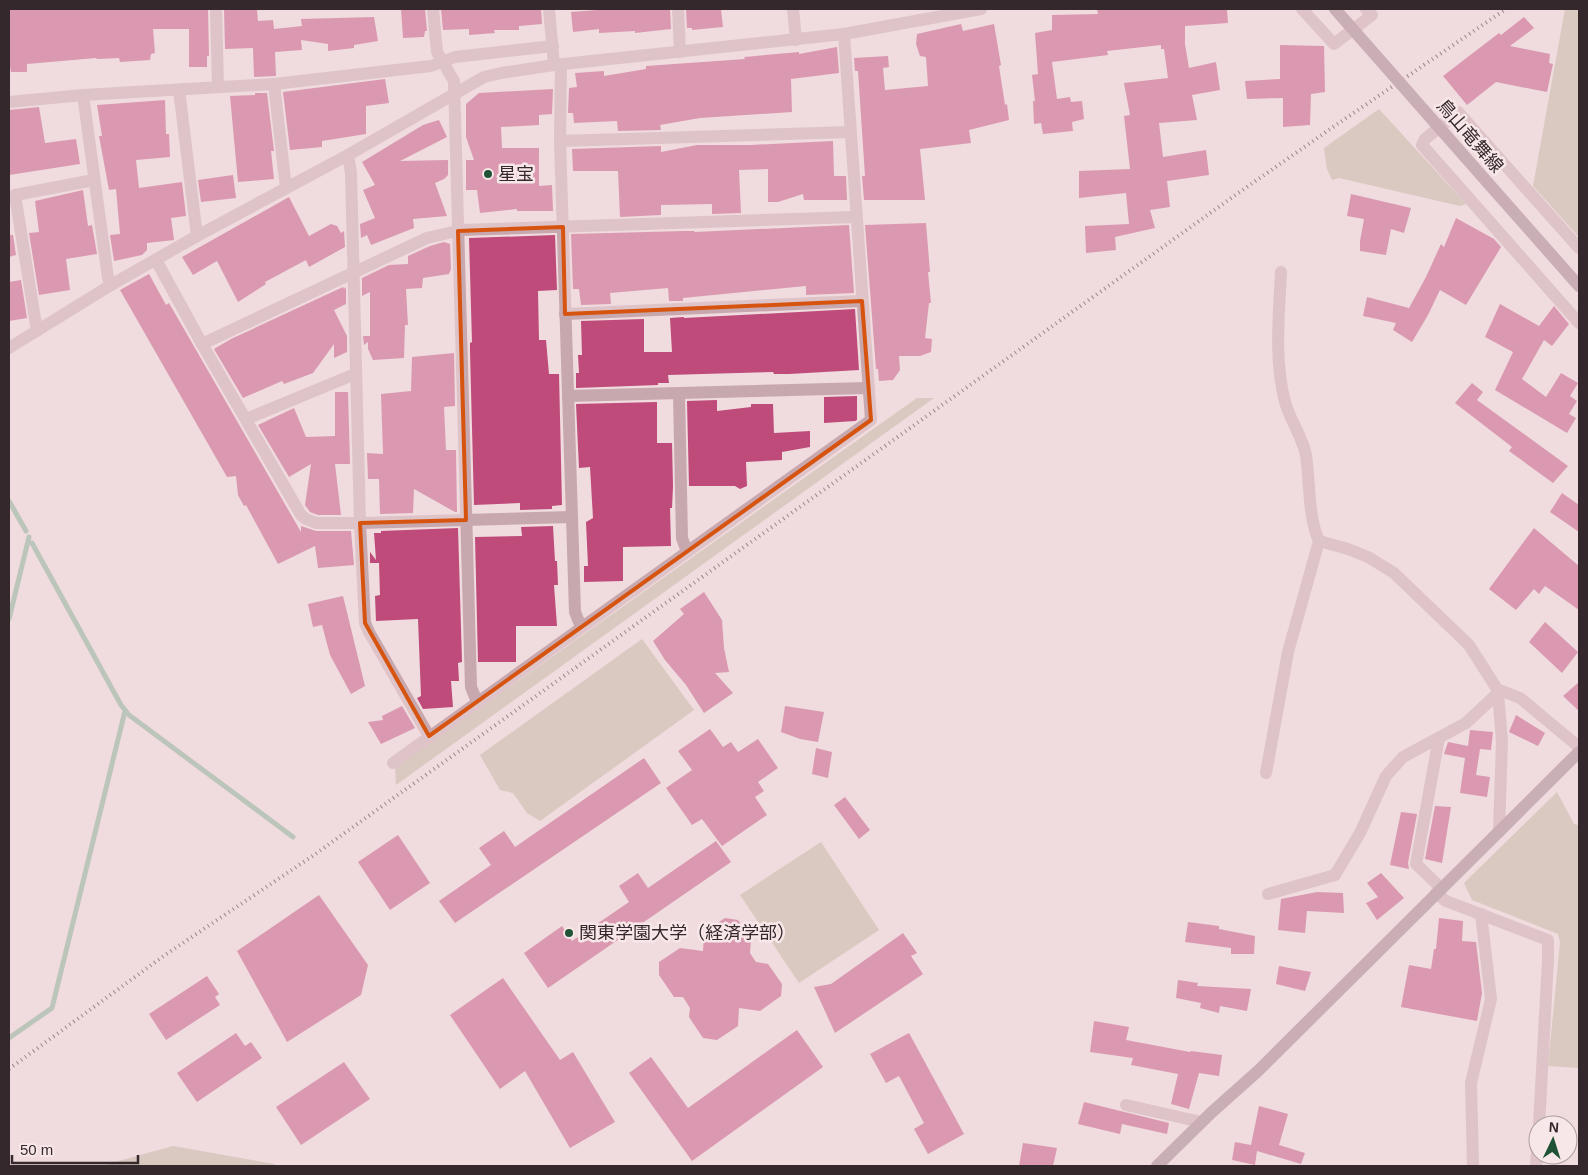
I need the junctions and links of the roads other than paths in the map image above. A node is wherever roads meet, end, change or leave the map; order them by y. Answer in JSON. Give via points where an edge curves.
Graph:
{"nodes":[{"id":1,"x":216,"y":9,"type":"edge"},
{"id":2,"x":433,"y":9,"type":"edge"},
{"id":3,"x":549,"y":9,"type":"edge"},
{"id":4,"x":678,"y":9,"type":"edge"},
{"id":5,"x":794,"y":9,"type":"edge"},
{"id":6,"x":980,"y":9,"type":"edge"},
{"id":7,"x":1302,"y":9,"type":"edge"},
{"id":8,"x":1335,"y":9,"type":"edge"},
{"id":9,"x":1366,"y":9,"type":"edge"},
{"id":10,"x":844,"y":34,"type":"junction"},
{"id":11,"x":796,"y":40,"type":"junction"},
{"id":12,"x":553,"y":46,"type":"junction"},
{"id":13,"x":680,"y":52,"type":"junction"},
{"id":14,"x":443,"y":61,"type":"junction"},
{"id":15,"x":557,"y":64,"type":"junction"},
{"id":16,"x":274,"y":84,"type":"junction"},
{"id":17,"x":218,"y":87,"type":"junction"},
{"id":18,"x":179,"y":90,"type":"junction"},
{"id":19,"x":454,"y":93,"type":"junction"},
{"id":20,"x":83,"y":95,"type":"junction"},
{"id":21,"x":9,"y":102,"type":"edge"},
{"id":22,"x":850,"y":132,"type":"junction"},
{"id":23,"x":560,"y":141,"type":"junction"},
{"id":24,"x":348,"y":155,"type":"junction"},
{"id":25,"x":94,"y":180,"type":"junction"},
{"id":26,"x":286,"y":188,"type":"junction"},
{"id":27,"x":856,"y":217,"type":"junction"},
{"id":28,"x":563,"y":227,"type":"junction"},
{"id":29,"x":458,"y":231,"type":"junction"},
{"id":30,"x":197,"y":236,"type":"junction"},
{"id":31,"x":1579,"y":248,"type":"edge"},
{"id":32,"x":156,"y":260,"type":"junction"},
{"id":33,"x":354,"y":272,"type":"junction"},
{"id":34,"x":1281,"y":272,"type":"dead end"},
{"id":35,"x":111,"y":285,"type":"junction"},
{"id":36,"x":1579,"y":286,"type":"edge"},
{"id":37,"x":862,"y":301,"type":"junction"},
{"id":38,"x":565,"y":314,"type":"junction"},
{"id":39,"x":1579,"y":323,"type":"edge"},
{"id":40,"x":36,"y":331,"type":"junction"},
{"id":41,"x":202,"y":344,"type":"junction"},
{"id":42,"x":9,"y":348,"type":"edge"},
{"id":43,"x":355,"y":374,"type":"junction"},
{"id":44,"x":868,"y":388,"type":"junction"},
{"id":45,"x":679,"y":394,"type":"junction"},
{"id":46,"x":568,"y":396,"type":"junction"},
{"id":47,"x":246,"y":419,"type":"junction"},
{"id":48,"x":572,"y":517,"type":"junction"},
{"id":49,"x":466,"y":520,"type":"junction"},
{"id":50,"x":360,"y":523,"type":"junction"},
{"id":51,"x":1319,"y":541,"type":"junction"},
{"id":52,"x":687,"y":552,"type":"junction"},
{"id":53,"x":581,"y":627,"type":"junction"},
{"id":54,"x":477,"y":702,"type":"junction"},
{"id":55,"x":429,"y":736,"type":"junction"},
{"id":56,"x":1439,"y":738,"type":"junction"},
{"id":57,"x":1579,"y":747,"type":"edge"},
{"id":58,"x":1579,"y":752,"type":"edge"},
{"id":59,"x":393,"y":763,"type":"dead end"},
{"id":60,"x":1266,"y":773,"type":"dead end"},
{"id":61,"x":1499,"y":832,"type":"junction"},
{"id":62,"x":1439,"y":891,"type":"junction"},
{"id":63,"x":1268,"y":894,"type":"dead end"},
{"id":64,"x":1481,"y":914,"type":"junction"},
{"id":65,"x":1126,"y":1105,"type":"dead end"},
{"id":66,"x":1540,"y":1115,"type":"edge"},
{"id":67,"x":1202,"y":1122,"type":"junction"},
{"id":68,"x":1157,"y":1166,"type":"edge"},
{"id":69,"x":1474,"y":1166,"type":"edge"}],
"edges":[{"from":1,"to":17,"type":"street"},
{"from":2,"to":14,"type":"street","via":[[437,52]]},
{"from":3,"to":12,"type":"street"},
{"from":4,"to":13,"type":"street"},
{"from":5,"to":11,"type":"street"},
{"from":6,"to":10,"type":"street"},
{"from":7,"to":9,"type":"street","via":[[1334,44],[1372,15]]},
{"from":8,"to":36,"type":"street","name":"鳥山竜舞線","bridge":true},
{"from":10,"to":11,"type":"street"},
{"from":10,"to":22,"type":"street"},
{"from":11,"to":13,"type":"street"},
{"from":12,"to":14,"type":"street"},
{"from":12,"to":15,"type":"street"},
{"from":13,"to":15,"type":"street"},
{"from":14,"to":16,"type":"street","via":[[431,66]]},
{"from":14,"to":19,"type":"street","via":[[454,81]]},
{"from":15,"to":19,"type":"street","via":[[501,72]]},
{"from":15,"to":23,"type":"street"},
{"from":16,"to":17,"type":"street"},
{"from":16,"to":26,"type":"street"},
{"from":17,"to":18,"type":"street"},
{"from":18,"to":20,"type":"street"},
{"from":18,"to":30,"type":"street"},
{"from":19,"to":24,"type":"street"},
{"from":19,"to":29,"type":"street"},
{"from":20,"to":21,"type":"street"},
{"from":20,"to":25,"type":"street"},
{"from":22,"to":23,"type":"street"},
{"from":22,"to":27,"type":"street"},
{"from":23,"to":28,"type":"street"},
{"from":24,"to":26,"type":"street"},
{"from":24,"to":33,"type":"street"},
{"from":25,"to":35,"type":"street"},
{"from":25,"to":40,"type":"street","via":[[15,195]]},
{"from":26,"to":30,"type":"street"},
{"from":27,"to":28,"type":"street"},
{"from":27,"to":37,"type":"street"},
{"from":28,"to":29,"type":"street"},
{"from":28,"to":38,"type":"street"},
{"from":29,"to":33,"type":"street","via":[[427,238]]},
{"from":29,"to":49,"type":"street"},
{"from":30,"to":32,"type":"street"},
{"from":31,"to":39,"type":"street","via":[[1458,112],[1425,139],[1422,145]]},
{"from":32,"to":35,"type":"street"},
{"from":32,"to":41,"type":"street"},
{"from":33,"to":41,"type":"street"},
{"from":33,"to":43,"type":"street"},
{"from":34,"to":51,"type":"street","via":[[1277,349],[1285,402],[1304,445],[1314,531]]},
{"from":35,"to":40,"type":"street"},
{"from":37,"to":38,"type":"street"},
{"from":37,"to":44,"type":"street"},
{"from":38,"to":46,"type":"street"},
{"from":40,"to":42,"type":"street"},
{"from":41,"to":47,"type":"street"},
{"from":43,"to":47,"type":"street"},
{"from":43,"to":50,"type":"street"},
{"from":44,"to":45,"type":"street"},
{"from":44,"to":52,"type":"street","via":[[870,420]]},
{"from":45,"to":46,"type":"street"},
{"from":45,"to":52,"type":"street","via":[[682,538]]},
{"from":46,"to":48,"type":"street"},
{"from":47,"to":50,"type":"street","via":[[301,515],[316,522]]},
{"from":48,"to":49,"type":"street"},
{"from":48,"to":53,"type":"street","via":[[575,612]]},
{"from":49,"to":50,"type":"street"},
{"from":49,"to":54,"type":"street","via":[[471,687]]},
{"from":50,"to":55,"type":"street","via":[[365,623]]},
{"from":51,"to":57,"type":"street","via":[[1368,557],[1394,573],[1469,645],[1497,689],[1520,698]]},
{"from":51,"to":60,"type":"street","via":[[1288,652]]},
{"from":52,"to":53,"type":"street"},
{"from":53,"to":54,"type":"street"},
{"from":54,"to":55,"type":"street"},
{"from":55,"to":59,"type":"street"},
{"from":56,"to":61,"type":"street","via":[[1466,723],[1498,693],[1502,741]]},
{"from":56,"to":62,"type":"street","via":[[1416,864]]},
{"from":56,"to":63,"type":"street","via":[[1403,757],[1386,776],[1360,833],[1335,875]]},
{"from":58,"to":61,"type":"street"},
{"from":61,"to":62,"type":"street"},
{"from":62,"to":64,"type":"street","via":[[1446,901]]},
{"from":62,"to":67,"type":"street","via":[[1258,1071]]},
{"from":64,"to":66,"type":"street","via":[[1548,940]]},
{"from":64,"to":69,"type":"street","via":[[1491,999],[1471,1083]]},
{"from":65,"to":67,"type":"street"},
{"from":67,"to":68,"type":"street"}]}
